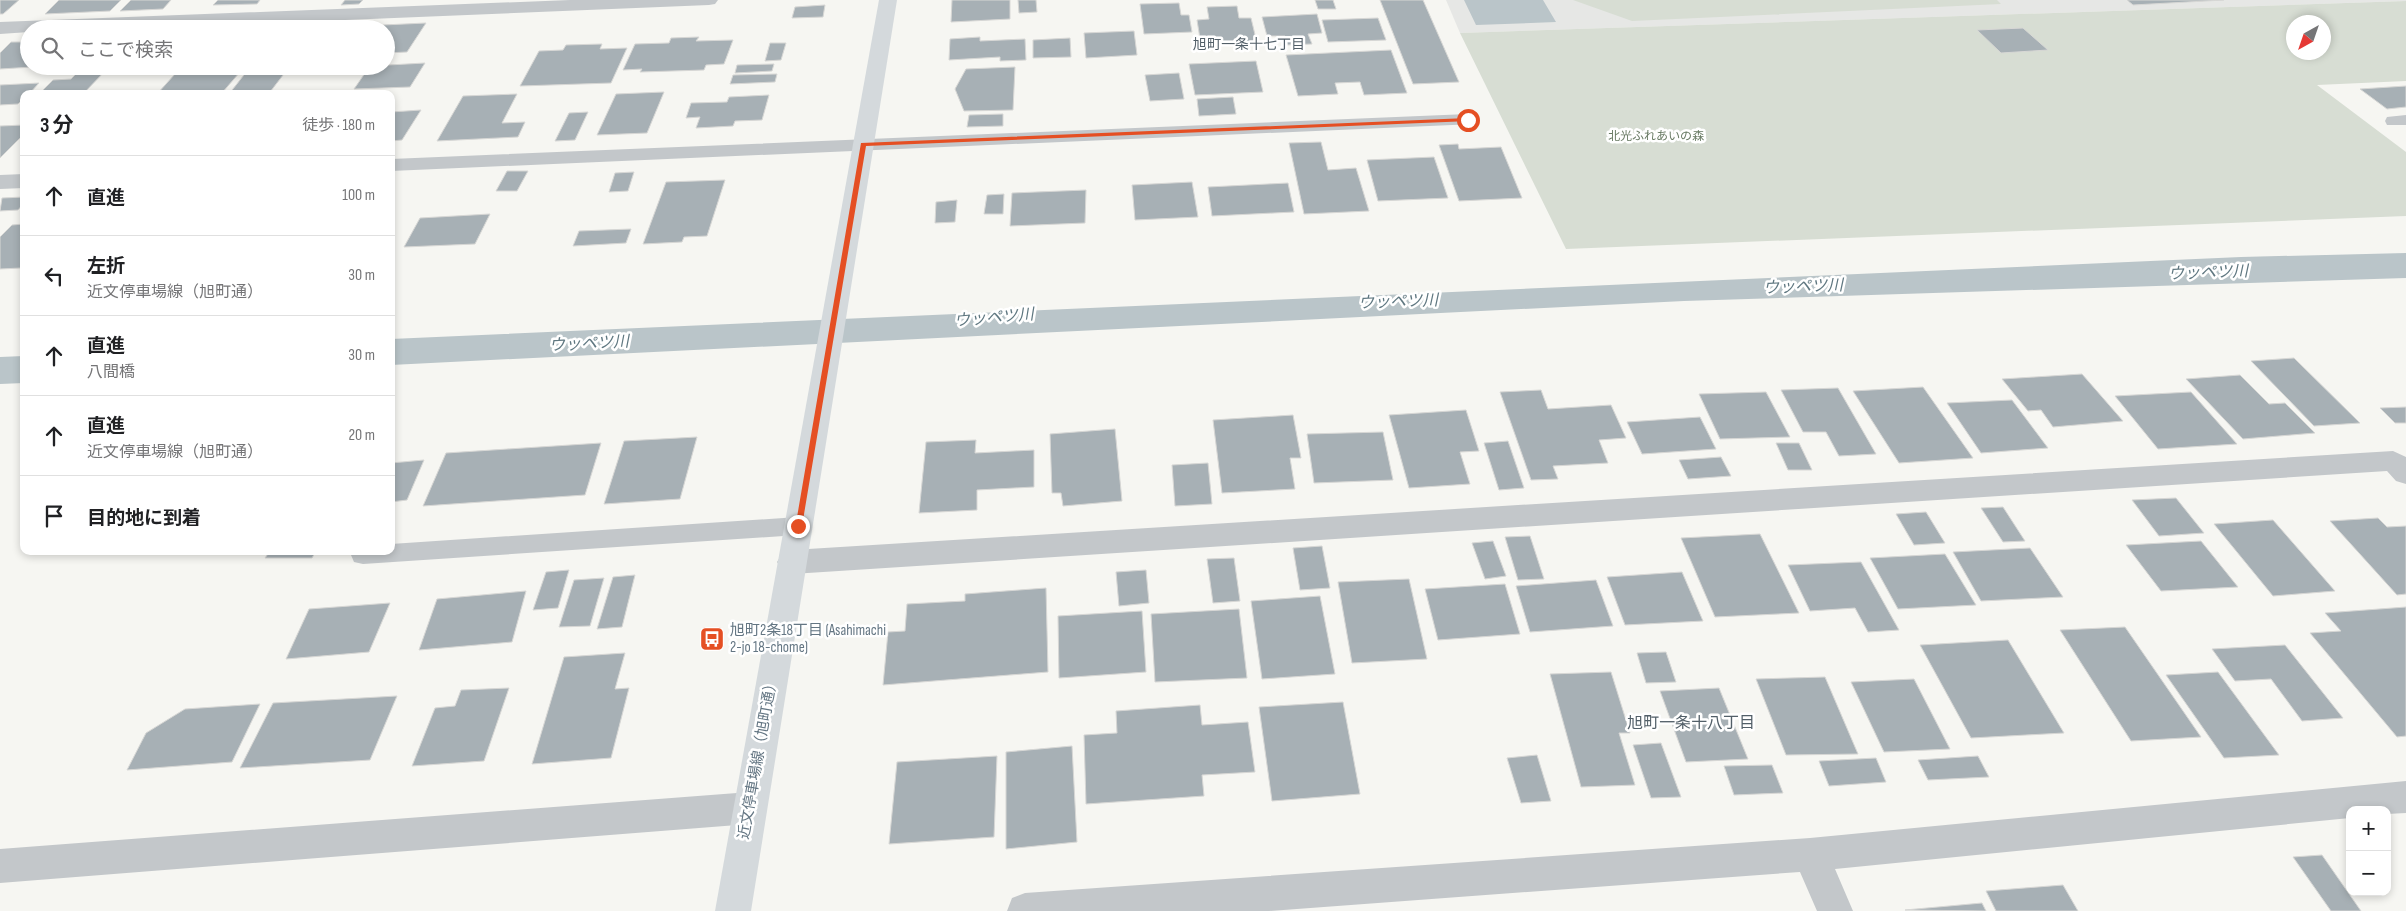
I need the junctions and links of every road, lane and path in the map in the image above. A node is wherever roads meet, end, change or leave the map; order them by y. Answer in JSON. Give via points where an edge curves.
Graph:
{"nodes":[{"id":1,"x":709,"y":0,"type":"edge"},
{"id":2,"x":888,"y":0,"type":"edge"},
{"id":3,"x":203,"y":20,"type":"edge"},
{"id":4,"x":20,"y":27,"type":"edge"},
{"id":5,"x":0,"y":28,"type":"edge"},
{"id":6,"x":1468,"y":120,"type":"dead end"},
{"id":7,"x":864,"y":144,"type":"junction"},
{"id":8,"x":395,"y":165,"type":"edge"},
{"id":9,"x":20,"y":181,"type":"edge"},
{"id":10,"x":0,"y":182,"type":"edge"},
{"id":11,"x":2406,"y":474,"type":"edge"},
{"id":12,"x":798,"y":526,"type":"junction"},
{"id":13,"x":395,"y":553,"type":"edge"},
{"id":14,"x":792,"y":562,"type":"junction"},
{"id":15,"x":2406,"y":797,"type":"edge"},
{"id":16,"x":750,"y":808,"type":"junction"},
{"id":17,"x":1810,"y":855,"type":"junction"},
{"id":18,"x":0,"y":866,"type":"edge"},
{"id":19,"x":733,"y":911,"type":"edge"},
{"id":20,"x":1024,"y":911,"type":"edge"},
{"id":21,"x":1835,"y":911,"type":"edge"}],
"edges":[{"from":1,"to":3,"type":"street"},
{"from":2,"to":7,"type":"main road"},
{"from":4,"to":5,"type":"street"},
{"from":6,"to":7,"type":"street"},
{"from":7,"to":8,"type":"street"},
{"from":7,"to":12,"type":"main road","name":"近文停車場線（旭町通）"},
{"from":9,"to":10,"type":"street"},
{"from":11,"to":14,"type":"street","via":[[2393,461]]},
{"from":12,"to":13,"type":"lane"},
{"from":12,"to":14,"type":"main road","name":"近文停車場線（旭町通）"},
{"from":14,"to":16,"type":"main road","name":"近文停車場線（旭町通）"},
{"from":15,"to":17,"type":"street"},
{"from":16,"to":18,"type":"street"},
{"from":16,"to":19,"type":"main road","name":"近文停車場線（旭町通）"},
{"from":17,"to":20,"type":"street"},
{"from":17,"to":21,"type":"street"}]}
